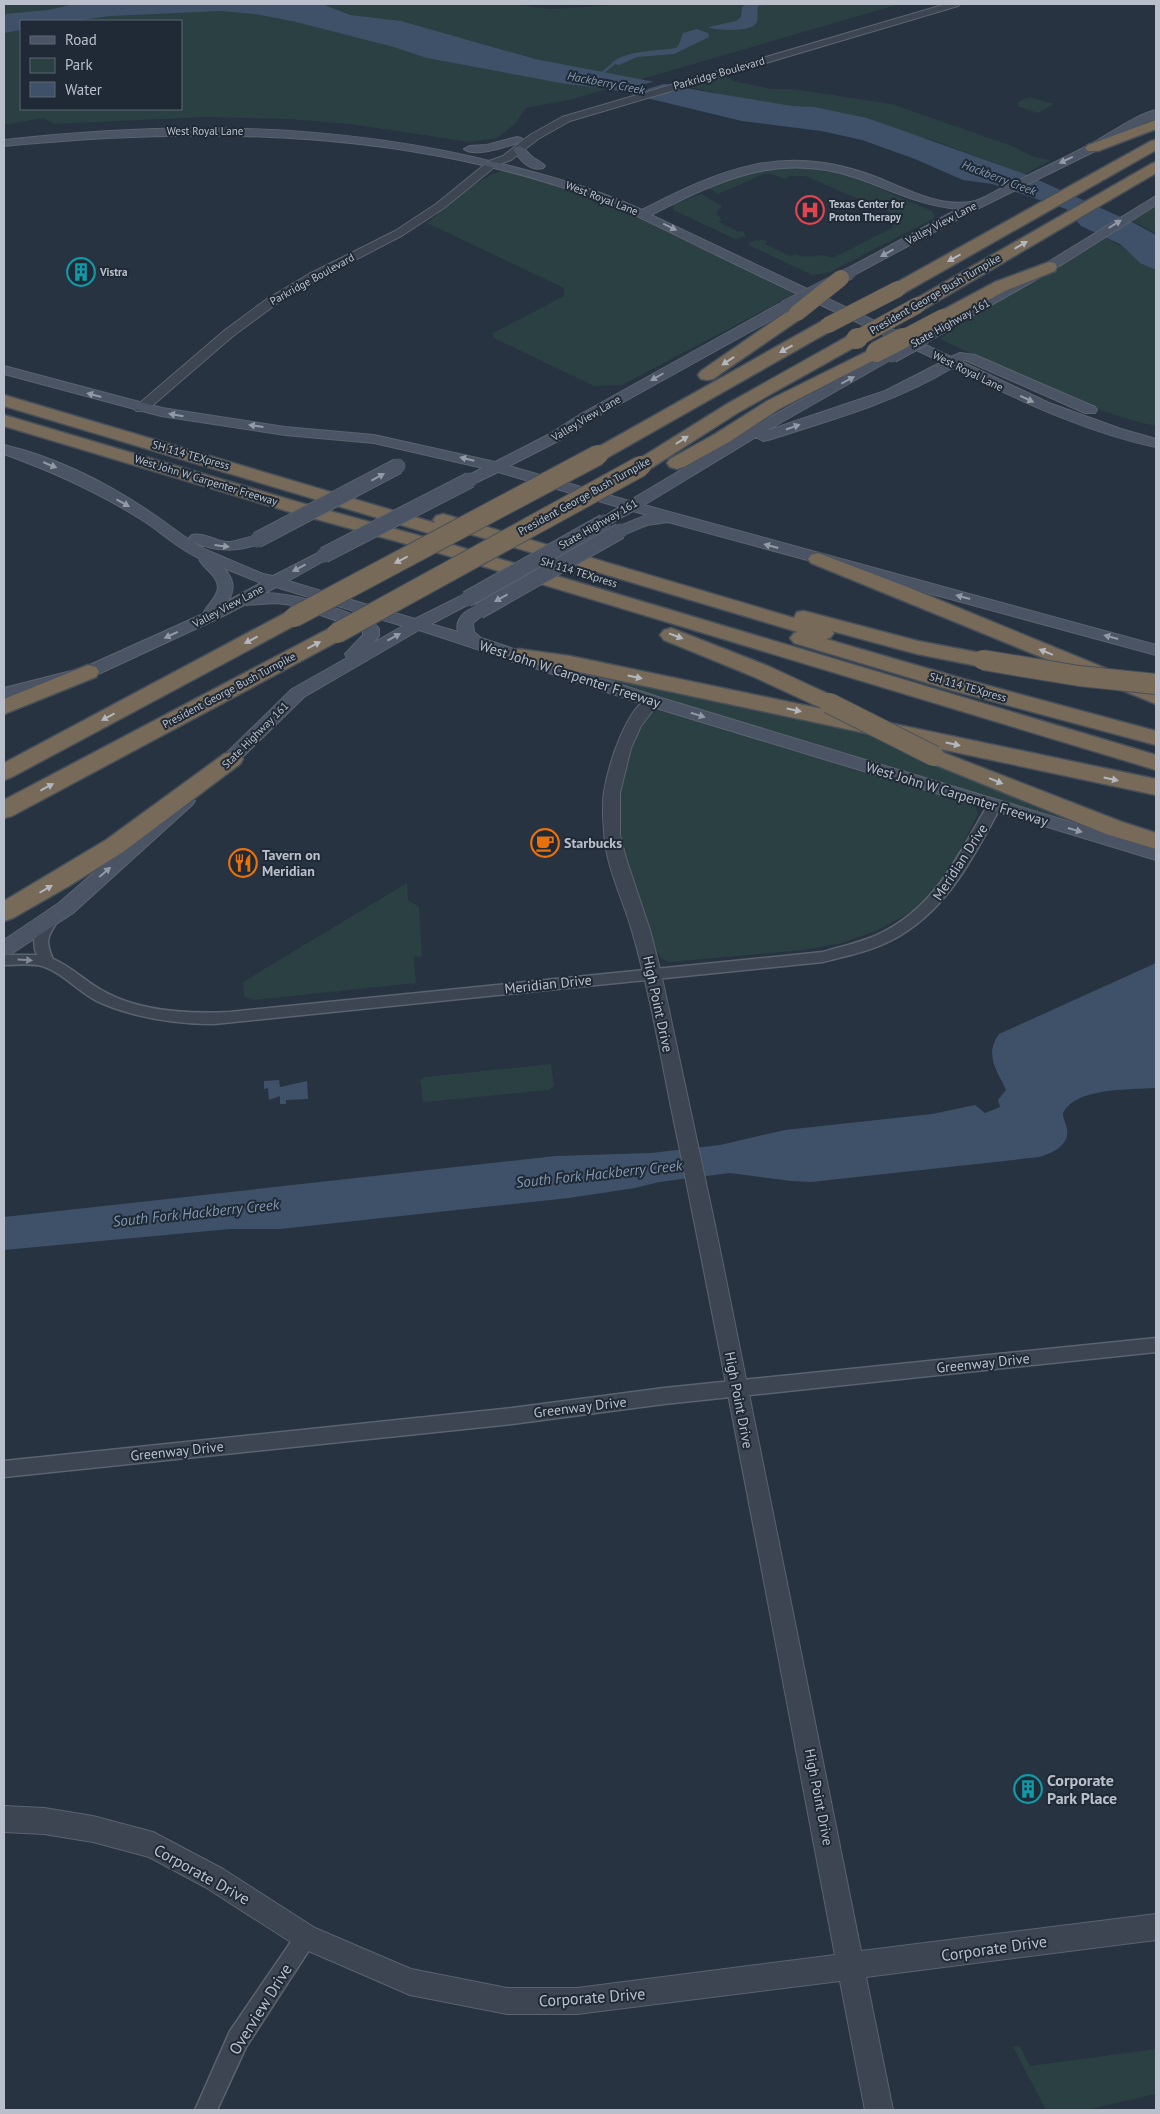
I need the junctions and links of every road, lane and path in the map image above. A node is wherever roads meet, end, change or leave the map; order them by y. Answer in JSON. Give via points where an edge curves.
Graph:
{"nodes":[{"id":1,"x":928,"y":4,"type":"edge"},
{"id":2,"x":955,"y":4,"type":"edge"},
{"id":3,"x":592,"y":102,"type":"joint"},
{"id":4,"x":1156,"y":113,"type":"edge"},
{"id":5,"x":1156,"y":124,"type":"edge"},
{"id":6,"x":220,"y":126,"type":"junction"},
{"id":7,"x":4,"y":135,"type":"edge"},
{"id":8,"x":4,"y":143,"type":"edge"},
{"id":9,"x":1156,"y":144,"type":"edge"},
{"id":10,"x":518,"y":145,"type":"junction"},
{"id":11,"x":1093,"y":148,"type":"junction"},
{"id":12,"x":470,"y":149,"type":"junction"},
{"id":13,"x":499,"y":159,"type":"junction"},
{"id":14,"x":539,"y":166,"type":"junction"},
{"id":15,"x":1156,"y":167,"type":"edge"},
{"id":16,"x":916,"y":198,"type":"junction"},
{"id":17,"x":1156,"y":200,"type":"edge"},
{"id":18,"x":973,"y":206,"type":"junction"},
{"id":19,"x":657,"y":207,"type":"junction"},
{"id":20,"x":643,"y":214,"type":"junction"},
{"id":21,"x":674,"y":215,"type":"dead end"},
{"id":22,"x":942,"y":222,"type":"junction"},
{"id":23,"x":752,"y":254,"type":"dead end"},
{"id":24,"x":1049,"y":267,"type":"joint"},
{"id":25,"x":845,"y":276,"type":"joint"},
{"id":26,"x":790,"y":310,"type":"junction"},
{"id":27,"x":884,"y":354,"type":"junction"},
{"id":28,"x":957,"y":359,"type":"junction"},
{"id":29,"x":4,"y":370,"type":"edge"},
{"id":30,"x":931,"y":375,"type":"junction"},
{"id":31,"x":987,"y":380,"type":"junction"},
{"id":32,"x":4,"y":390,"type":"edge"},
{"id":33,"x":4,"y":400,"type":"edge"},
{"id":34,"x":141,"y":408,"type":"junction"},
{"id":35,"x":1065,"y":415,"type":"junction"},
{"id":36,"x":4,"y":420,"type":"edge"},
{"id":37,"x":285,"y":430,"type":"junction"},
{"id":38,"x":1156,"y":430,"type":"edge"},
{"id":39,"x":553,"y":438,"type":"junction"},
{"id":40,"x":1156,"y":443,"type":"edge"},
{"id":41,"x":90,"y":445,"type":"junction"},
{"id":42,"x":730,"y":448,"type":"junction"},
{"id":43,"x":4,"y":449,"type":"edge"},
{"id":44,"x":593,"y":452,"type":"junction"},
{"id":45,"x":498,"y":467,"type":"junction"},
{"id":46,"x":662,"y":479,"type":"junction"},
{"id":47,"x":632,"y":505,"type":"junction"},
{"id":48,"x":145,"y":515,"type":"junction"},
{"id":49,"x":671,"y":517,"type":"junction"},
{"id":50,"x":502,"y":541,"type":"junction"},
{"id":51,"x":446,"y":549,"type":"junction"},
{"id":52,"x":200,"y":552,"type":"junction"},
{"id":53,"x":818,"y":559,"type":"junction"},
{"id":54,"x":594,"y":566,"type":"junction"},
{"id":55,"x":274,"y":582,"type":"junction"},
{"id":56,"x":473,"y":605,"type":"junction"},
{"id":57,"x":210,"y":617,"type":"junction"},
{"id":58,"x":418,"y":624,"type":"junction"},
{"id":59,"x":475,"y":642,"type":"junction"},
{"id":60,"x":1156,"y":650,"type":"edge"},
{"id":61,"x":519,"y":656,"type":"junction"},
{"id":62,"x":983,"y":660,"type":"joint"},
{"id":63,"x":340,"y":668,"type":"junction"},
{"id":64,"x":88,"y":672,"type":"junction"},
{"id":65,"x":1156,"y":684,"type":"edge"},
{"id":66,"x":4,"y":693,"type":"edge"},
{"id":67,"x":1156,"y":697,"type":"edge"},
{"id":68,"x":652,"y":701,"type":"junction"},
{"id":69,"x":4,"y":707,"type":"edge"},
{"id":70,"x":1156,"y":725,"type":"edge"},
{"id":71,"x":1156,"y":738,"type":"edge"},
{"id":72,"x":1156,"y":752,"type":"edge"},
{"id":73,"x":232,"y":759,"type":"junction"},
{"id":74,"x":1156,"y":763,"type":"edge"},
{"id":75,"x":4,"y":772,"type":"edge"},
{"id":76,"x":1156,"y":787,"type":"edge"},
{"id":77,"x":994,"y":806,"type":"junction"},
{"id":78,"x":4,"y":810,"type":"edge"},
{"id":79,"x":1156,"y":841,"type":"edge"},
{"id":80,"x":1156,"y":854,"type":"edge"},
{"id":81,"x":4,"y":912,"type":"edge"},
{"id":82,"x":55,"y":915,"type":"junction"},
{"id":83,"x":4,"y":949,"type":"edge"},
{"id":84,"x":4,"y":960,"type":"edge"},
{"id":85,"x":47,"y":962,"type":"junction"},
{"id":86,"x":652,"y":973,"type":"junction"},
{"id":87,"x":1156,"y":1345,"type":"edge"},
{"id":88,"x":737,"y":1389,"type":"junction"},
{"id":89,"x":4,"y":1469,"type":"edge"},
{"id":90,"x":4,"y":1819,"type":"edge"},
{"id":91,"x":1156,"y":1927,"type":"edge"},
{"id":92,"x":306,"y":1937,"type":"junction"},
{"id":93,"x":851,"y":1967,"type":"junction"},
{"id":94,"x":206,"y":2110,"type":"edge"},
{"id":95,"x":879,"y":2110,"type":"edge"}],
"edges":[{"from":1,"to":3,"type":"street","name":"Parkridge Boulevard"},
{"from":2,"to":10,"type":"street","name":"Parkridge Boulevard","via":[[566,119]]},
{"from":3,"to":10,"type":"street","name":"Parkridge Boulevard","via":[[541,121]]},
{"from":4,"to":11,"type":"main road","name":"Valley View Lane"},
{"from":5,"to":11,"type":"highway"},
{"from":6,"to":7,"type":"main road","name":"West Royal Lane","via":[[100,126]]},
{"from":6,"to":8,"type":"main road","name":"West Royal Lane"},
{"from":6,"to":12,"type":"main road","name":"West Royal Lane","via":[[301,126],[366,132]]},
{"from":6,"to":13,"type":"main road","name":"West Royal Lane"},
{"from":9,"to":44,"type":"highway","name":"President George Bush Turnpike","one_way":true,"bridge":true,"via":[[898,289]]},
{"from":10,"to":12,"type":"main road"},
{"from":10,"to":13,"type":"street","name":"Parkridge Boulevard"},
{"from":10,"to":14,"type":"main road","via":[[522,155]]},
{"from":11,"to":18,"type":"main road","name":"Valley View Lane","one_way":true},
{"from":12,"to":13,"type":"main road","name":"West Royal Lane"},
{"from":13,"to":14,"type":"main road","name":"West Royal Lane"},
{"from":13,"to":20,"type":"main road","name":"West Royal Lane"},
{"from":13,"to":34,"type":"street","name":"Parkridge Boulevard","via":[[440,206],[399,233],[261,308]]},
{"from":14,"to":19,"type":"main road","name":"West Royal Lane","via":[[584,178]]},
{"from":50,"to":15,"type":"highway","name":"President George Bush Turnpike","one_way":true,"bridge":true,"via":[[641,466],[733,408]]},
{"from":16,"to":18,"type":"main road","via":[[950,206]]},
{"from":16,"to":19,"type":"main road","via":[[841,170],[817,165],[773,164],[728,173]]},
{"from":16,"to":22,"type":"main road","via":[[942,214]]},
{"from":24,"to":17,"type":"main road","one_way":true},
{"from":18,"to":22,"type":"main road","name":"Valley View Lane"},
{"from":19,"to":20,"type":"main road"},
{"from":19,"to":21,"type":"main road","name":"West Royal Lane"},
{"from":20,"to":28,"type":"main road","name":"West Royal Lane","one_way":true},
{"from":22,"to":25,"type":"main road","name":"Valley View Lane","one_way":true},
{"from":23,"to":28,"type":"main road","name":"West Royal Lane"},
{"from":24,"to":27,"type":"highway","bridge":true,"via":[[1001,286]]},
{"from":25,"to":26,"type":"highway","bridge":true},
{"from":26,"to":39,"type":"main road","name":"Valley View Lane","one_way":true,"via":[[586,417]]},
{"from":26,"to":44,"type":"highway","one_way":true,"via":[[670,401]]},
{"from":42,"to":27,"type":"main road","name":"State Highway 161","one_way":true},
{"from":27,"to":46,"type":"highway","via":[[773,405]]},
{"from":28,"to":30,"type":"main road"},
{"from":28,"to":31,"type":"main road","name":"West Royal Lane"},
{"from":28,"to":38,"type":"main road","name":"West Royal Lane","via":[[1093,412]]},
{"from":34,"to":29,"type":"main road","one_way":true},
{"from":30,"to":31,"type":"main road","via":[[963,374]]},
{"from":42,"to":30,"type":"main road","one_way":true,"via":[[874,400]]},
{"from":31,"to":35,"type":"main road","name":"West Royal Lane","one_way":true},
{"from":32,"to":54,"type":"highway"},
{"from":33,"to":71,"type":"highway","name":"SH 114 TEXpress","via":[[959,685]]},
{"from":37,"to":34,"type":"main road","one_way":true},
{"from":35,"to":38,"type":"main road","via":[[1082,416],[1135,431]]},
{"from":35,"to":40,"type":"main road","name":"West Royal Lane"},
{"from":36,"to":41,"type":"highway","name":"West John W Carpenter Freeway"},
{"from":45,"to":37,"type":"main road","one_way":true,"via":[[374,439]]},
{"from":48,"to":37,"type":"main road","one_way":true,"bridge":true,"via":[[165,520],[209,544],[226,548],[244,546],[398,466],[400,457],[393,451],[317,440]]},
{"from":39,"to":45,"type":"main road","name":"Valley View Lane"},
{"from":39,"to":46,"type":"main road","via":[[537,456],[538,463],[547,470],[617,492],[640,493]]},
{"from":41,"to":51,"type":"highway","name":"West John W Carpenter Freeway","via":[[303,510]]},
{"from":41,"to":72,"type":"highway","name":"SH 114 TEXpress","via":[[109,445],[356,515]]},
{"from":42,"to":46,"type":"main road","name":"State Highway 161"},
{"from":43,"to":48,"type":"main road","name":"West John W Carpenter Freeway","one_way":true,"via":[[52,466]]},
{"from":44,"to":75,"type":"highway","name":"President George Bush Turnpike","one_way":true,"bridge":true,"via":[[507,503]]},
{"from":45,"to":47,"type":"main road"},
{"from":45,"to":55,"type":"main road","name":"Valley View Lane","one_way":true,"bridge":true},
{"from":46,"to":47,"type":"main road","name":"State Highway 161"},
{"from":46,"to":50,"type":"highway","bridge":true},
{"from":47,"to":49,"type":"main road"},
{"from":47,"to":56,"type":"main road","name":"State Highway 161","bridge":true},
{"from":48,"to":52,"type":"main road","name":"West John W Carpenter Freeway"},
{"from":53,"to":49,"type":"main road","one_way":true},
{"from":49,"to":56,"type":"main road","one_way":true,"bridge":true,"via":[[639,521]]},
{"from":78,"to":50,"type":"highway","name":"President George Bush Turnpike","one_way":true,"bridge":true,"via":[[338,633]]},
{"from":51,"to":74,"type":"highway","name":"West John W Carpenter Freeway"},
{"from":51,"to":79,"type":"highway","one_way":true,"bridge":true,"via":[[534,586],[714,651],[934,756],[1114,828]]},
{"from":52,"to":55,"type":"main road","name":"West John W Carpenter Freeway"},
{"from":52,"to":57,"type":"main road","via":[[219,570],[227,583],[227,591]]},
{"from":60,"to":53,"type":"main road","one_way":true},
{"from":67,"to":53,"type":"highway","one_way":true},
{"from":54,"to":62,"type":"highway","via":[[624,568],[917,647]]},
{"from":54,"to":70,"type":"highway","via":[[962,674]]},
{"from":55,"to":57,"type":"main road","name":"Valley View Lane"},
{"from":55,"to":58,"type":"main road","name":"West John W Carpenter Freeway"},
{"from":56,"to":58,"type":"main road","name":"State Highway 161"},
{"from":56,"to":59,"type":"main road","via":[[464,627],[465,633]]},
{"from":57,"to":63,"type":"main road","via":[[252,599],[284,598],[367,625],[372,633],[370,640]]},
{"from":57,"to":64,"type":"main road","name":"Valley View Lane","one_way":true},
{"from":58,"to":59,"type":"main road","name":"West John W Carpenter Freeway"},
{"from":63,"to":58,"type":"main road","name":"State Highway 161","one_way":true},
{"from":59,"to":61,"type":"main road","name":"West John W Carpenter Freeway"},
{"from":61,"to":68,"type":"main road","name":"West John W Carpenter Freeway"},
{"from":61,"to":76,"type":"highway","one_way":true,"via":[[570,663]]},
{"from":62,"to":65,"type":"highway","bridge":true,"via":[[1079,676]]},
{"from":63,"to":73,"type":"main road","name":"State Highway 161","via":[[298,693]]},
{"from":64,"to":66,"type":"main road","name":"Valley View Lane"},
{"from":64,"to":69,"type":"highway"},
{"from":68,"to":77,"type":"main road","name":"West John W Carpenter Freeway","one_way":true},
{"from":68,"to":86,"type":"street","name":"High Point Drive","via":[[634,724],[623,748],[612,793],[612,835]]},
{"from":81,"to":73,"type":"highway","one_way":true,"via":[[149,822]]},
{"from":82,"to":73,"type":"main road","name":"State Highway 161","one_way":true},
{"from":77,"to":80,"type":"main road","name":"West John W Carpenter Freeway","one_way":true},
{"from":77,"to":86,"type":"street","name":"Meridian Drive","via":[[958,870],[934,904],[911,923],[887,936],[823,957]]},
{"from":82,"to":83,"type":"main road","name":"State Highway 161"},
{"from":82,"to":85,"type":"street","via":[[43,930],[39,946]]},
{"from":84,"to":85,"type":"street","name":"Meridian Drive","one_way":true},
{"from":85,"to":86,"type":"street","name":"Meridian Drive","via":[[104,998],[151,1014],[194,1019],[230,1018]]},
{"from":86,"to":88,"type":"street","name":"High Point Drive"},
{"from":87,"to":88,"type":"street","name":"Greenway Drive"},
{"from":88,"to":89,"type":"street","name":"Greenway Drive"},
{"from":88,"to":93,"type":"street","name":"High Point Drive"},
{"from":90,"to":92,"type":"street","name":"Corporate Drive","via":[[93,1829],[153,1845],[214,1878]]},
{"from":91,"to":93,"type":"street","name":"Corporate Drive"},
{"from":92,"to":93,"type":"street","name":"Corporate Drive","via":[[410,1982],[507,2001],[577,2001]]},
{"from":92,"to":94,"type":"street","name":"Overview Drive","via":[[238,2039]]},
{"from":93,"to":95,"type":"street","name":"High Point Drive"}]}
